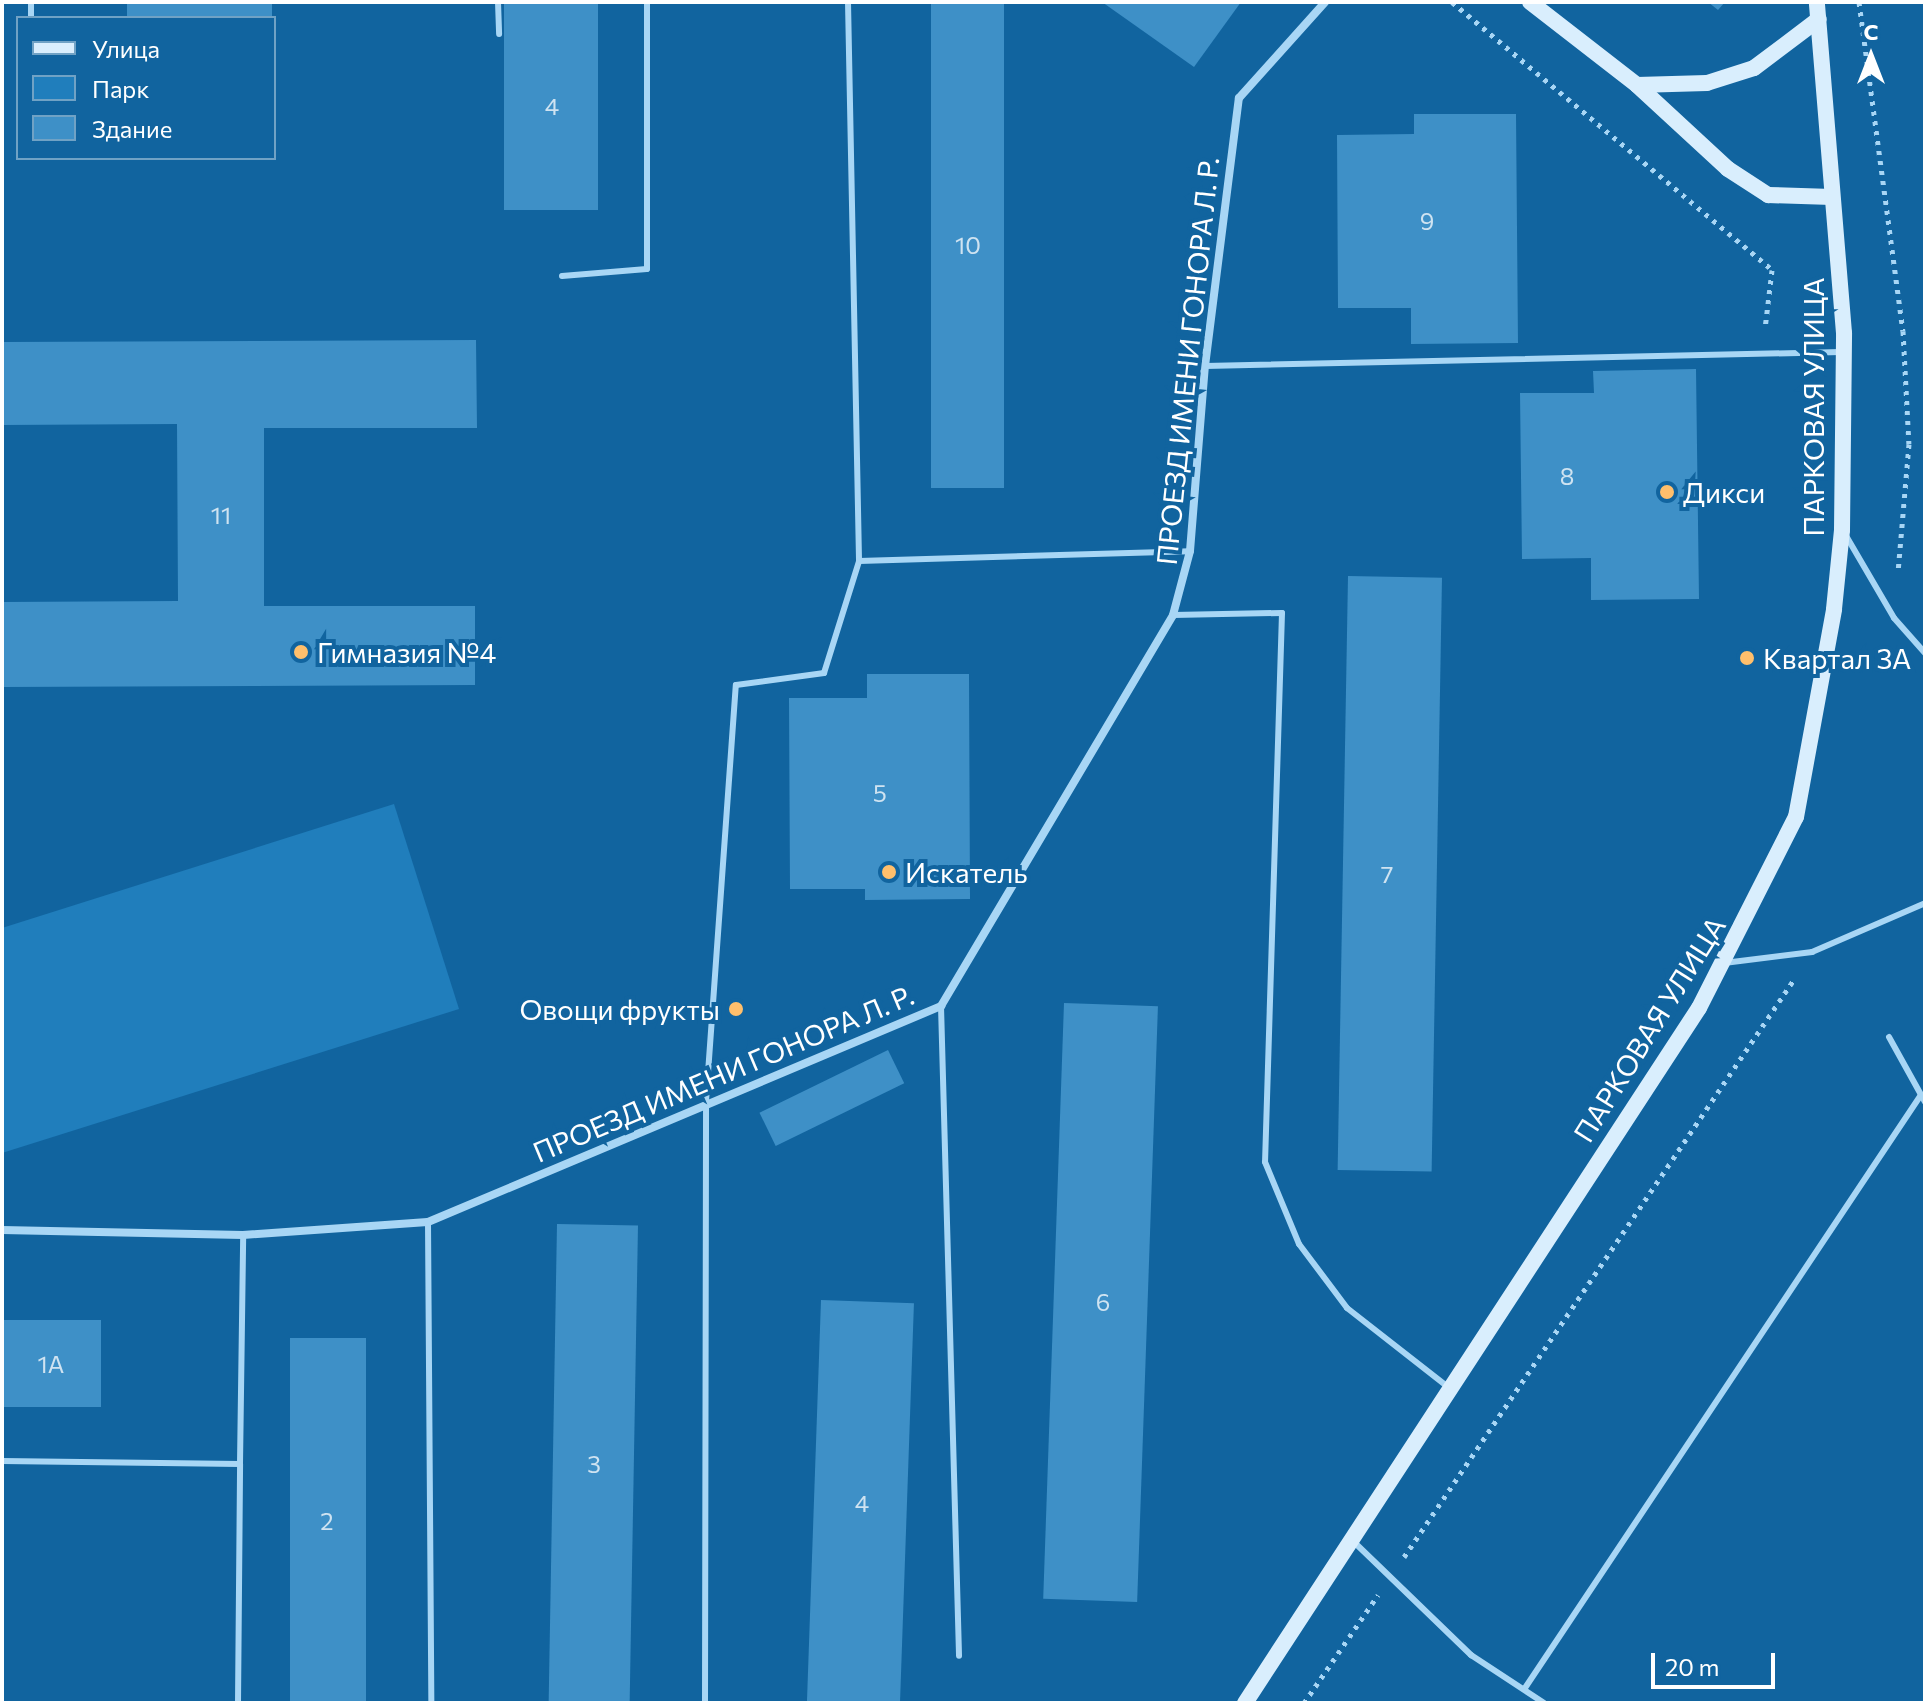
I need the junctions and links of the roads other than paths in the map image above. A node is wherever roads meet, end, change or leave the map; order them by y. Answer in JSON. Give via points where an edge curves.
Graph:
{"nodes":[{"id":1,"x":498,"y":2,"type":"edge"},
{"id":2,"x":647,"y":2,"type":"edge"},
{"id":3,"x":848,"y":2,"type":"edge"},
{"id":4,"x":1325,"y":2,"type":"edge"},
{"id":5,"x":1530,"y":2,"type":"edge"},
{"id":6,"x":1818,"y":10,"type":"edge"},
{"id":7,"x":499,"y":34,"type":"dead end"},
{"id":8,"x":1637,"y":85,"type":"junction"},
{"id":9,"x":1832,"y":197,"type":"junction"},
{"id":10,"x":562,"y":276,"type":"dead end"},
{"id":11,"x":1844,"y":352,"type":"junction"},
{"id":12,"x":1205,"y":366,"type":"junction"},
{"id":13,"x":1842,"y":530,"type":"junction"},
{"id":14,"x":1190,"y":551,"type":"junction"},
{"id":15,"x":859,"y":561,"type":"junction"},
{"id":16,"x":1173,"y":615,"type":"junction"},
{"id":17,"x":1925,"y":653,"type":"edge"},
{"id":18,"x":1925,"y":903,"type":"edge"},
{"id":19,"x":1724,"y":963,"type":"junction"},
{"id":20,"x":941,"y":1006,"type":"junction"},
{"id":21,"x":1889,"y":1037,"type":"dead end"},
{"id":22,"x":1923,"y":1098,"type":"edge"},
{"id":23,"x":706,"y":1101,"type":"junction"},
{"id":24,"x":428,"y":1222,"type":"junction"},
{"id":25,"x":2,"y":1230,"type":"edge"},
{"id":26,"x":243,"y":1235,"type":"junction"},
{"id":27,"x":1449,"y":1388,"type":"junction"},
{"id":28,"x":2,"y":1461,"type":"edge"},
{"id":29,"x":240,"y":1464,"type":"junction"},
{"id":30,"x":1352,"y":1539,"type":"junction"},
{"id":31,"x":959,"y":1656,"type":"dead end"},
{"id":32,"x":1525,"y":1688,"type":"junction"},
{"id":33,"x":238,"y":1703,"type":"edge"},
{"id":34,"x":431,"y":1703,"type":"edge"},
{"id":35,"x":705,"y":1703,"type":"edge"},
{"id":36,"x":1245,"y":1703,"type":"edge"},
{"id":37,"x":1544,"y":1703,"type":"edge"}],
"edges":[{"from":1,"to":7,"type":"lane"},
{"from":2,"to":10,"type":"lane","via":[[647,269]]},
{"from":3,"to":15,"type":"lane"},
{"from":4,"to":12,"type":"street","name":"ПРОЕЗД ИМЕНИ ГОНОРА Л. Р.","via":[[1239,98]]},
{"from":5,"to":8,"type":"main road"},
{"from":6,"to":8,"type":"main road","via":[[1754,68],[1707,83]]},
{"from":6,"to":9,"type":"main road","name":"ПАРКОВАЯ УЛИЦА"},
{"from":8,"to":9,"type":"main road","via":[[1728,169],[1768,195]]},
{"from":9,"to":11,"type":"main road","name":"ПАРКОВАЯ УЛИЦА"},
{"from":11,"to":12,"type":"lane"},
{"from":11,"to":13,"type":"main road","name":"ПАРКОВАЯ УЛИЦА"},
{"from":12,"to":14,"type":"street","name":"ПРОЕЗД ИМЕНИ ГОНОРА Л. Р."},
{"from":13,"to":17,"type":"lane","via":[[1894,618]]},
{"from":13,"to":19,"type":"main road","name":"ПАРКОВАЯ УЛИЦА","via":[[1834,609],[1796,817]]},
{"from":14,"to":15,"type":"lane"},
{"from":14,"to":16,"type":"street","name":"ПРОЕЗД ИМЕНИ ГОНОРА Л. Р."},
{"from":15,"to":23,"type":"lane","via":[[824,673],[736,685]]},
{"from":16,"to":20,"type":"street","name":"ПРОЕЗД ИМЕНИ ГОНОРА Л. Р."},
{"from":16,"to":27,"type":"lane","via":[[1282,613],[1265,1162],[1299,1244],[1347,1308]]},
{"from":18,"to":19,"type":"lane","via":[[1812,952]]},
{"from":19,"to":27,"type":"main road","name":"ПАРКОВАЯ УЛИЦА"},
{"from":20,"to":23,"type":"street","name":"ПРОЕЗД ИМЕНИ ГОНОРА Л. Р."},
{"from":20,"to":31,"type":"lane"},
{"from":21,"to":22,"type":"lane"},
{"from":22,"to":32,"type":"lane"},
{"from":23,"to":24,"type":"street","name":"ПРОЕЗД ИМЕНИ ГОНОРА Л. Р."},
{"from":23,"to":35,"type":"lane"},
{"from":24,"to":26,"type":"street","name":"ПРОЕЗД ИМЕНИ ГОНОРА Л. Р."},
{"from":24,"to":34,"type":"lane"},
{"from":25,"to":26,"type":"street","name":"ПРОЕЗД ИМЕНИ ГОНОРА Л. Р."},
{"from":26,"to":29,"type":"lane"},
{"from":27,"to":30,"type":"main road","name":"ПАРКОВАЯ УЛИЦА"},
{"from":28,"to":29,"type":"lane"},
{"from":29,"to":33,"type":"lane"},
{"from":30,"to":32,"type":"lane","via":[[1471,1655]]},
{"from":30,"to":36,"type":"main road","name":"ПАРКОВАЯ УЛИЦА"},
{"from":32,"to":37,"type":"lane"}]}
